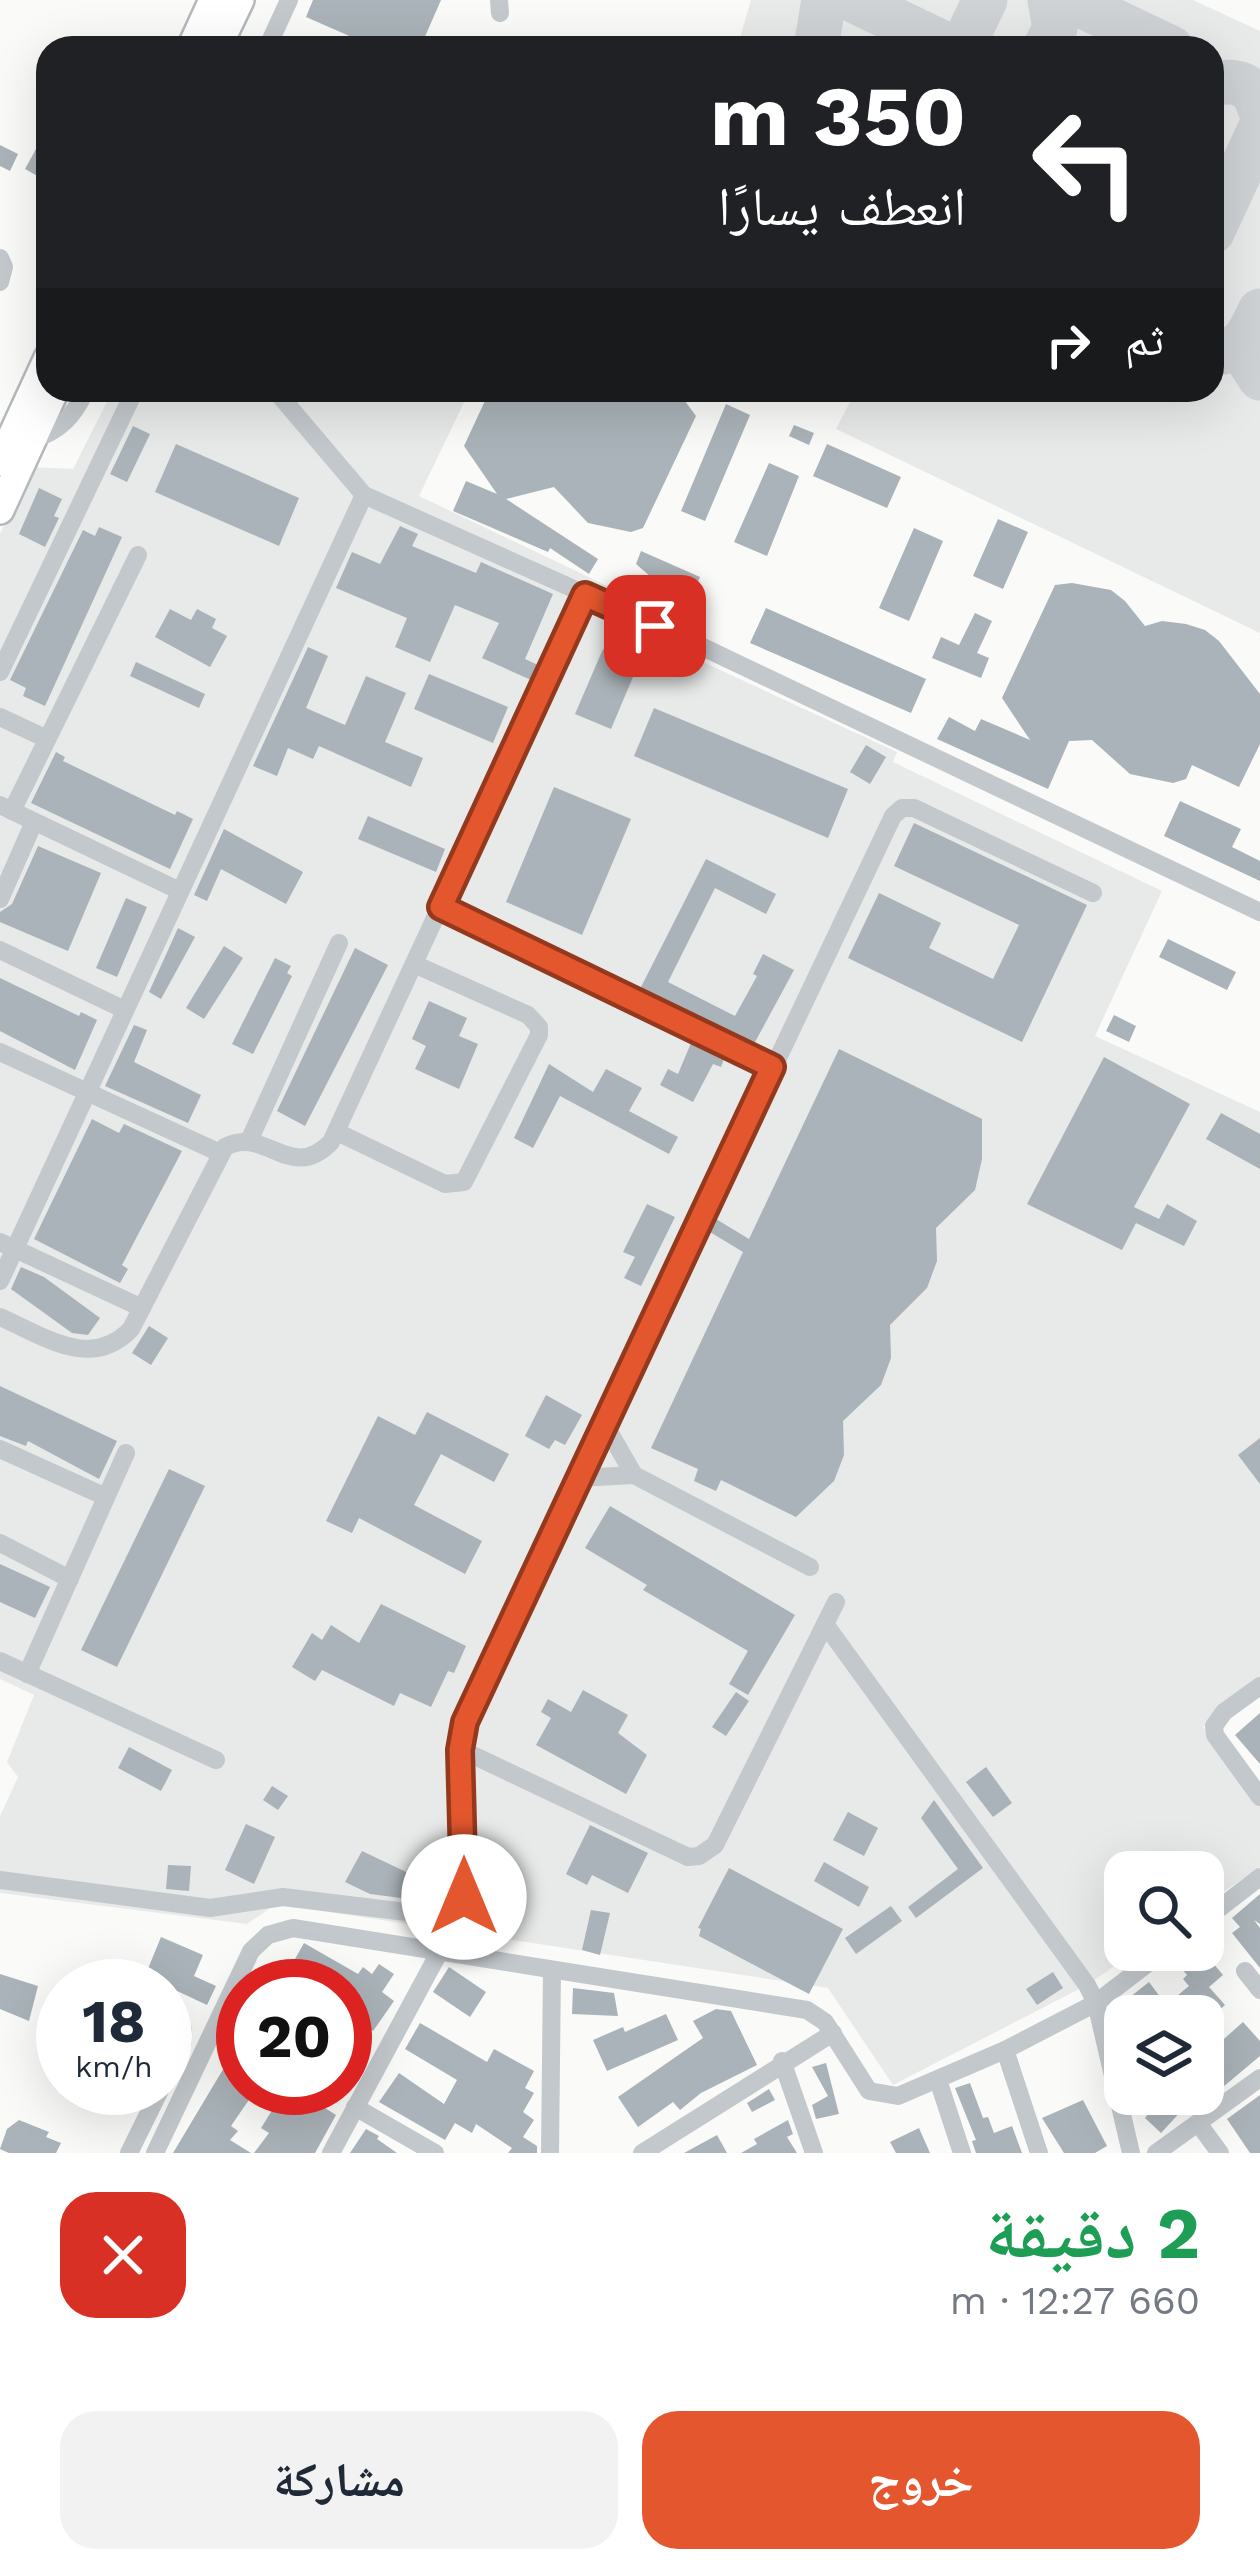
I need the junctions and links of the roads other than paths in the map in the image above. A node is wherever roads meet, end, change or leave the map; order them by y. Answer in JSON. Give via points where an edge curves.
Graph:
{"nodes":[{"id":1,"x":213,"y":0,"type":"edge"},
{"id":2,"x":239,"y":0,"type":"edge"},
{"id":3,"x":289,"y":0,"type":"edge"},
{"id":4,"x":196,"y":36,"type":"edge"},
{"id":5,"x":222,"y":36,"type":"edge"},
{"id":6,"x":272,"y":36,"type":"edge"},
{"id":7,"x":0,"y":257,"type":"edge"},
{"id":8,"x":0,"y":282,"type":"edge"},
{"id":9,"x":36,"y":384,"type":"edge"},
{"id":10,"x":50,"y":402,"type":"edge"},
{"id":11,"x":81,"y":402,"type":"edge"},
{"id":12,"x":129,"y":402,"type":"edge"},
{"id":13,"x":285,"y":402,"type":"edge"},
{"id":14,"x":32,"y":440,"type":"junction"},
{"id":15,"x":0,"y":462,"type":"edge"},
{"id":16,"x":364,"y":495,"type":"junction"},
{"id":17,"x":0,"y":510,"type":"edge"},
{"id":18,"x":138,"y":555,"type":"dead end"},
{"id":19,"x":585,"y":595,"type":"junction"},
{"id":20,"x":0,"y":672,"type":"edge"},
{"id":21,"x":0,"y":717,"type":"edge"},
{"id":22,"x":47,"y":739,"type":"junction"},
{"id":23,"x":6,"y":808,"type":"edge"},
{"id":24,"x":34,"y":821,"type":"junction"},
{"id":25,"x":180,"y":891,"type":"junction"},
{"id":26,"x":1094,"y":893,"type":"dead end"},
{"id":27,"x":0,"y":898,"type":"edge"},
{"id":28,"x":441,"y":907,"type":"junction"},
{"id":29,"x":1260,"y":912,"type":"edge"},
{"id":30,"x":339,"y":943,"type":"dead end"},
{"id":31,"x":0,"y":950,"type":"edge"},
{"id":32,"x":414,"y":964,"type":"junction"},
{"id":33,"x":124,"y":1010,"type":"junction"},
{"id":34,"x":0,"y":1052,"type":"edge"},
{"id":35,"x":772,"y":1067,"type":"junction"},
{"id":36,"x":86,"y":1093,"type":"junction"},
{"id":37,"x":337,"y":1132,"type":"junction"},
{"id":38,"x":249,"y":1142,"type":"junction"},
{"id":39,"x":220,"y":1154,"type":"junction"},
{"id":40,"x":7,"y":1246,"type":"edge"},
{"id":41,"x":0,"y":1281,"type":"edge"},
{"id":42,"x":142,"y":1308,"type":"junction"},
{"id":43,"x":0,"y":1316,"type":"edge"},
{"id":44,"x":604,"y":1423,"type":"junction"},
{"id":45,"x":0,"y":1449,"type":"edge"},
{"id":46,"x":126,"y":1453,"type":"dead end"},
{"id":47,"x":634,"y":1475,"type":"junction"},
{"id":48,"x":578,"y":1478,"type":"junction"},
{"id":49,"x":106,"y":1497,"type":"junction"},
{"id":50,"x":0,"y":1543,"type":"edge"},
{"id":51,"x":810,"y":1567,"type":"dead end"},
{"id":52,"x":70,"y":1579,"type":"junction"},
{"id":53,"x":836,"y":1602,"type":"dead end"},
{"id":54,"x":825,"y":1624,"type":"junction"},
{"id":55,"x":0,"y":1660,"type":"edge"},
{"id":56,"x":27,"y":1674,"type":"junction"},
{"id":57,"x":1260,"y":1686,"type":"edge"},
{"id":58,"x":460,"y":1750,"type":"junction"},
{"id":59,"x":216,"y":1760,"type":"dead end"},
{"id":60,"x":1260,"y":1797,"type":"edge"},
{"id":61,"x":1260,"y":1877,"type":"edge"},
{"id":62,"x":0,"y":1880,"type":"edge"},
{"id":63,"x":1224,"y":1905,"type":"edge"},
{"id":64,"x":441,"y":1949,"type":"junction"},
{"id":65,"x":552,"y":1970,"type":"junction"},
{"id":66,"x":1138,"y":1971,"type":"edge"},
{"id":67,"x":1245,"y":1971,"type":"dead end"},
{"id":68,"x":1260,"y":1990,"type":"edge"},
{"id":69,"x":1096,"y":2003,"type":"junction"},
{"id":70,"x":833,"y":2033,"type":"junction"},
{"id":71,"x":1005,"y":2050,"type":"junction"},
{"id":72,"x":782,"y":2061,"type":"junction"},
{"id":73,"x":372,"y":2076,"type":"edge"},
{"id":74,"x":1260,"y":2078,"type":"edge"},
{"id":75,"x":938,"y":2080,"type":"junction"},
{"id":76,"x":147,"y":2115,"type":"edge"},
{"id":77,"x":351,"y":2115,"type":"edge"},
{"id":78,"x":369,"y":2115,"type":"edge"},
{"id":79,"x":1198,"y":2123,"type":"junction"},
{"id":80,"x":670,"y":2145,"type":"edge"},
{"id":81,"x":129,"y":2153,"type":"edge"},
{"id":82,"x":155,"y":2153,"type":"edge"},
{"id":83,"x":331,"y":2153,"type":"edge"},
{"id":84,"x":435,"y":2153,"type":"edge"},
{"id":85,"x":550,"y":2153,"type":"edge"},
{"id":86,"x":643,"y":2153,"type":"edge"},
{"id":87,"x":814,"y":2153,"type":"edge"},
{"id":88,"x":962,"y":2153,"type":"edge"},
{"id":89,"x":1039,"y":2153,"type":"edge"},
{"id":90,"x":1131,"y":2153,"type":"edge"},
{"id":91,"x":1156,"y":2153,"type":"edge"},
{"id":92,"x":1220,"y":2153,"type":"edge"}],
"edges":[{"from":1,"to":4,"type":"highway"},
{"from":2,"to":5,"type":"highway"},
{"from":3,"to":6,"type":"street"},
{"from":7,"to":8,"type":"street"},
{"from":9,"to":15,"type":"highway"},
{"from":10,"to":14,"type":"highway"},
{"from":11,"to":14,"type":"street","via":[[55,433]]},
{"from":12,"to":20,"type":"street"},
{"from":13,"to":16,"type":"street"},
{"from":14,"to":17,"type":"highway"},
{"from":16,"to":19,"type":"street"},
{"from":16,"to":25,"type":"street"},
{"from":18,"to":22,"type":"street"},
{"from":19,"to":28,"type":"street"},
{"from":19,"to":29,"type":"street"},
{"from":21,"to":22,"type":"street"},
{"from":22,"to":23,"type":"street"},
{"from":23,"to":24,"type":"street"},
{"from":24,"to":25,"type":"street"},
{"from":24,"to":27,"type":"street"},
{"from":25,"to":33,"type":"street"},
{"from":26,"to":35,"type":"street","via":[[902,808]]},
{"from":28,"to":32,"type":"street"},
{"from":28,"to":35,"type":"street"},
{"from":30,"to":38,"type":"street"},
{"from":31,"to":33,"type":"street"},
{"from":32,"to":37,"type":"street"},
{"from":32,"to":37,"type":"street","via":[[528,1015],[539,1035],[464,1182],[445,1184]]},
{"from":33,"to":36,"type":"street"},
{"from":34,"to":36,"type":"street"},
{"from":35,"to":44,"type":"street"},
{"from":36,"to":39,"type":"street"},
{"from":36,"to":40,"type":"street"},
{"from":37,"to":38,"type":"street","via":[[309,1159]]},
{"from":38,"to":39,"type":"street","via":[[233,1142]]},
{"from":39,"to":42,"type":"street"},
{"from":40,"to":41,"type":"street"},
{"from":40,"to":42,"type":"street"},
{"from":42,"to":43,"type":"street","via":[[121,1340],[92,1351]]},
{"from":44,"to":47,"type":"street"},
{"from":44,"to":48,"type":"street"},
{"from":45,"to":49,"type":"street"},
{"from":46,"to":49,"type":"street"},
{"from":47,"to":48,"type":"street"},
{"from":47,"to":51,"type":"street"},
{"from":48,"to":58,"type":"street","via":[[470,1706]]},
{"from":49,"to":52,"type":"street"},
{"from":50,"to":52,"type":"street"},
{"from":52,"to":56,"type":"street"},
{"from":53,"to":54,"type":"street"},
{"from":54,"to":58,"type":"street","via":[[715,1845],[699,1856]]},
{"from":54,"to":69,"type":"street"},
{"from":55,"to":56,"type":"street"},
{"from":56,"to":59,"type":"street"},
{"from":57,"to":60,"type":"street","via":[[1214,1726]]},
{"from":58,"to":62,"type":"street","via":[[465,1887],[449,1914],[284,1897],[210,1908]]},
{"from":61,"to":63,"type":"street"},
{"from":64,"to":65,"type":"street"},
{"from":64,"to":73,"type":"street"},
{"from":64,"to":82,"type":"street","via":[[293,1928],[268,1934],[251,1951]]},
{"from":65,"to":70,"type":"street","via":[[807,2010]]},
{"from":65,"to":85,"type":"street"},
{"from":66,"to":69,"type":"street"},
{"from":67,"to":68,"type":"street"},
{"from":69,"to":71,"type":"street"},
{"from":69,"to":90,"type":"street"},
{"from":70,"to":72,"type":"street"},
{"from":70,"to":75,"type":"street","via":[[869,2091],[898,2096]]},
{"from":71,"to":75,"type":"street"},
{"from":71,"to":89,"type":"street"},
{"from":72,"to":80,"type":"street"},
{"from":72,"to":87,"type":"street"},
{"from":74,"to":79,"type":"street"},
{"from":75,"to":88,"type":"street"},
{"from":76,"to":81,"type":"street"},
{"from":77,"to":83,"type":"street"},
{"from":78,"to":84,"type":"street"},
{"from":79,"to":91,"type":"street"},
{"from":79,"to":92,"type":"street"},
{"from":80,"to":86,"type":"street"}]}
